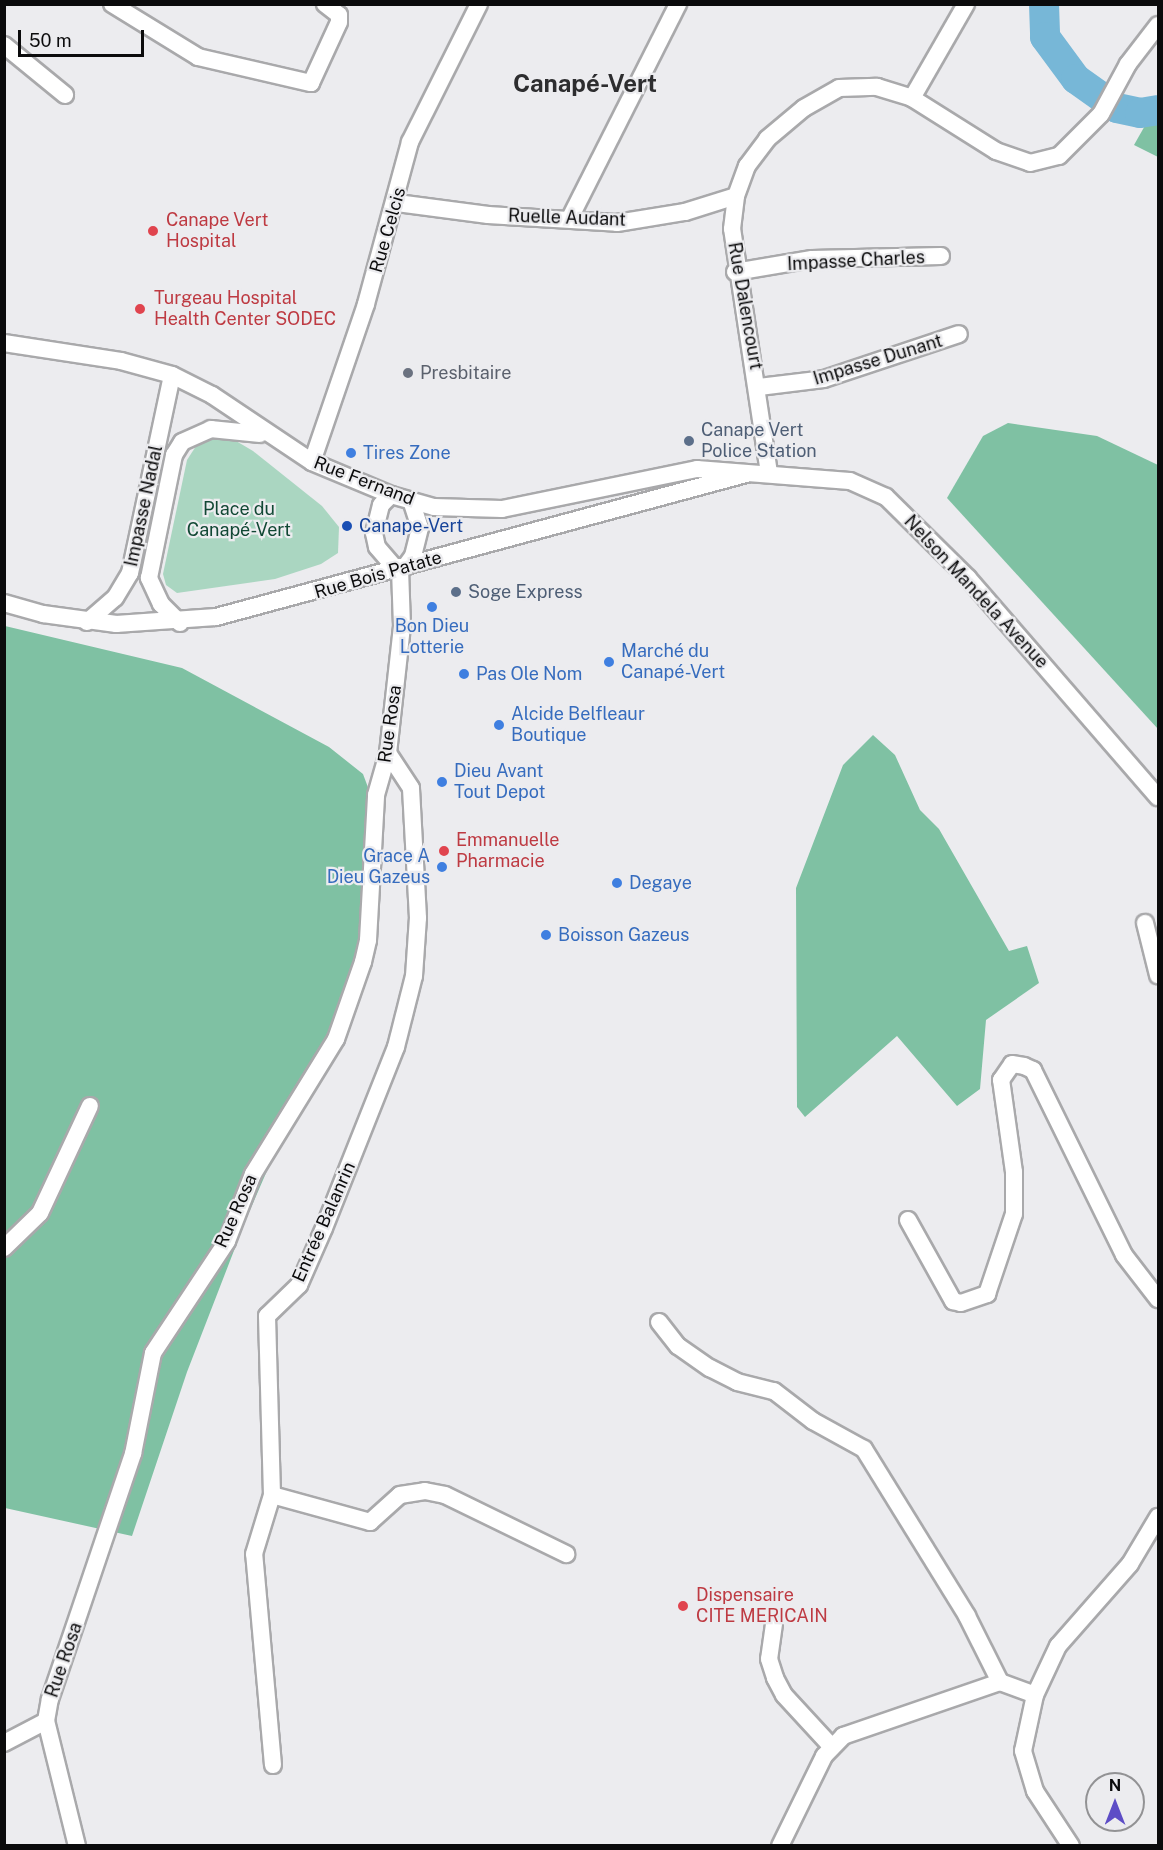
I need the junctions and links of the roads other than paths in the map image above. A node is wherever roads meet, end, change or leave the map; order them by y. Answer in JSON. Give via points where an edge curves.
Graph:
{"nodes":[{"id":1,"x":112,"y":4,"type":"edge"},
{"id":2,"x":326,"y":4,"type":"edge"},
{"id":3,"x":478,"y":4,"type":"edge"},
{"id":4,"x":678,"y":4,"type":"edge"},
{"id":5,"x":966,"y":4,"type":"edge"},
{"id":6,"x":1158,"y":25,"type":"edge"},
{"id":7,"x":4,"y":45,"type":"edge"},
{"id":8,"x":65,"y":95,"type":"dead end"},
{"id":9,"x":912,"y":98,"type":"junction"},
{"id":10,"x":736,"y":196,"type":"junction"},
{"id":11,"x":397,"y":203,"type":"junction"},
{"id":12,"x":570,"y":218,"type":"junction"},
{"id":13,"x":941,"y":256,"type":"dead end"},
{"id":14,"x":735,"y":272,"type":"junction"},
{"id":15,"x":959,"y":334,"type":"dead end"},
{"id":16,"x":4,"y":343,"type":"edge"},
{"id":17,"x":172,"y":375,"type":"junction"},
{"id":18,"x":759,"y":387,"type":"junction"},
{"id":19,"x":266,"y":436,"type":"junction"},
{"id":20,"x":312,"y":462,"type":"junction"},
{"id":21,"x":769,"y":473,"type":"junction"},
{"id":22,"x":747,"y":474,"type":"junction"},
{"id":23,"x":391,"y":495,"type":"junction"},
{"id":24,"x":411,"y":501,"type":"junction"},
{"id":25,"x":400,"y":568,"type":"junction"},
{"id":26,"x":4,"y":603,"type":"edge"},
{"id":27,"x":87,"y":622,"type":"junction"},
{"id":28,"x":180,"y":622,"type":"junction"},
{"id":29,"x":388,"y":753,"type":"junction"},
{"id":30,"x":1158,"y":797,"type":"edge"},
{"id":31,"x":1145,"y":923,"type":"dead end"},
{"id":32,"x":1158,"y":975,"type":"edge"},
{"id":33,"x":90,"y":1106,"type":"dead end"},
{"id":34,"x":908,"y":1220,"type":"dead end"},
{"id":35,"x":8,"y":1244,"type":"edge"},
{"id":36,"x":1158,"y":1299,"type":"edge"},
{"id":37,"x":659,"y":1322,"type":"dead end"},
{"id":38,"x":272,"y":1495,"type":"junction"},
{"id":39,"x":1158,"y":1517,"type":"edge"},
{"id":40,"x":566,"y":1554,"type":"dead end"},
{"id":41,"x":774,"y":1624,"type":"dead end"},
{"id":42,"x":1000,"y":1682,"type":"junction"},
{"id":43,"x":1035,"y":1695,"type":"junction"},
{"id":44,"x":46,"y":1721,"type":"junction"},
{"id":45,"x":4,"y":1743,"type":"edge"},
{"id":46,"x":831,"y":1746,"type":"junction"},
{"id":47,"x":273,"y":1765,"type":"dead end"},
{"id":48,"x":77,"y":1845,"type":"edge"},
{"id":49,"x":780,"y":1845,"type":"edge"},
{"id":50,"x":1071,"y":1845,"type":"edge"}],
"edges":[{"from":1,"to":2,"type":"street","via":[[198,57],[310,83],[339,22],[339,15]]},
{"from":3,"to":11,"type":"street","name":"Rue Celcis","via":[[410,142]]},
{"from":4,"to":12,"type":"street"},
{"from":5,"to":9,"type":"street"},
{"from":6,"to":9,"type":"street","name":"Rue Dalencourt","via":[[1101,114],[1059,156],[1030,163],[996,152]]},
{"from":7,"to":8,"type":"street"},
{"from":9,"to":10,"type":"street","name":"Rue Dalencourt","via":[[877,87],[839,88],[804,108],[767,139],[747,166]]},
{"from":10,"to":12,"type":"street","name":"Ruelle Audant","via":[[686,212],[618,222]]},
{"from":10,"to":14,"type":"street","name":"Rue Dalencourt"},
{"from":11,"to":12,"type":"street","name":"Ruelle Audant","via":[[488,215]]},
{"from":11,"to":20,"type":"street","name":"Rue Celcis"},
{"from":13,"to":14,"type":"street","name":"Impasse Charles","via":[[812,259]]},
{"from":14,"to":18,"type":"street","name":"Rue Dalencourt"},
{"from":15,"to":18,"type":"street","name":"Impasse Dunant","via":[[824,379]]},
{"from":16,"to":17,"type":"street","name":"Rue Fernand","via":[[121,361]]},
{"from":17,"to":19,"type":"street","name":"Rue Fernand","via":[[212,395]]},
{"from":17,"to":27,"type":"street","name":"Impasse Nadal","via":[[130,573],[115,598]]},
{"from":18,"to":21,"type":"street","name":"Rue Dalencourt"},
{"from":19,"to":20,"type":"street","name":"Rue Fernand"},
{"from":19,"to":28,"type":"street","name":"Impasse Nadal","via":[[211,429],[182,442],[174,455],[149,578],[161,604]]},
{"from":20,"to":23,"type":"street","name":"Rue Fernand"},
{"from":21,"to":22,"type":"street","name":"Nelson Mandela Avenue"},
{"from":21,"to":30,"type":"street","name":"Nelson Mandela Avenue","via":[[850,481],[886,497],[968,578]]},
{"from":22,"to":24,"type":"street","name":"Rue Fernand","via":[[698,469],[502,509],[456,510]]},
{"from":22,"to":25,"type":"street","name":"Rue Bois Patate"},
{"from":23,"to":24,"type":"street","name":"Rue Fernand"},
{"from":23,"to":25,"type":"street","via":[[381,505],[374,533],[377,547]]},
{"from":24,"to":25,"type":"street","via":[[419,535]]},
{"from":25,"to":28,"type":"street","name":"Rue Bois Patate","via":[[251,610]]},
{"from":25,"to":29,"type":"street","name":"Rue Rosa","via":[[402,626]]},
{"from":26,"to":27,"type":"street","name":"Rue Bois Patate"},
{"from":27,"to":28,"type":"street","name":"Rue Bois Patate"},
{"from":29,"to":38,"type":"street","name":"Entrée Balanrin","via":[[411,788],[418,918],[414,976],[396,1047],[324,1228],[299,1285],[267,1316]]},
{"from":29,"to":44,"type":"street","name":"Rue Rosa","via":[[374,817],[368,940],[343,1017],[318,1070],[253,1174],[226,1241],[153,1353],[134,1454]]},
{"from":31,"to":32,"type":"street"},
{"from":33,"to":35,"type":"street","via":[[40,1213]]},
{"from":34,"to":36,"type":"street","via":[[953,1301],[961,1303],[987,1294],[994,1283],[1014,1214],[1014,1172],[1002,1080],[1012,1064],[1024,1066],[1033,1070],[1124,1255]]},
{"from":37,"to":42,"type":"street","via":[[678,1346],[710,1368],[737,1382],[774,1391],[864,1449],[967,1616]]},
{"from":38,"to":40,"type":"street","via":[[370,1522],[400,1494],[425,1491],[445,1495]]},
{"from":38,"to":47,"type":"street","name":"Entrée Balanrin","via":[[254,1554]]},
{"from":39,"to":43,"type":"street","via":[[1130,1564],[1058,1646]]},
{"from":41,"to":46,"type":"street","via":[[769,1659],[775,1678],[784,1695]]},
{"from":42,"to":43,"type":"street"},
{"from":42,"to":46,"type":"street","via":[[843,1736]]},
{"from":43,"to":50,"type":"street","via":[[1023,1751],[1035,1791]]},
{"from":44,"to":45,"type":"street"},
{"from":44,"to":48,"type":"street","name":"Rue Rosa"},
{"from":46,"to":49,"type":"street"}]}
